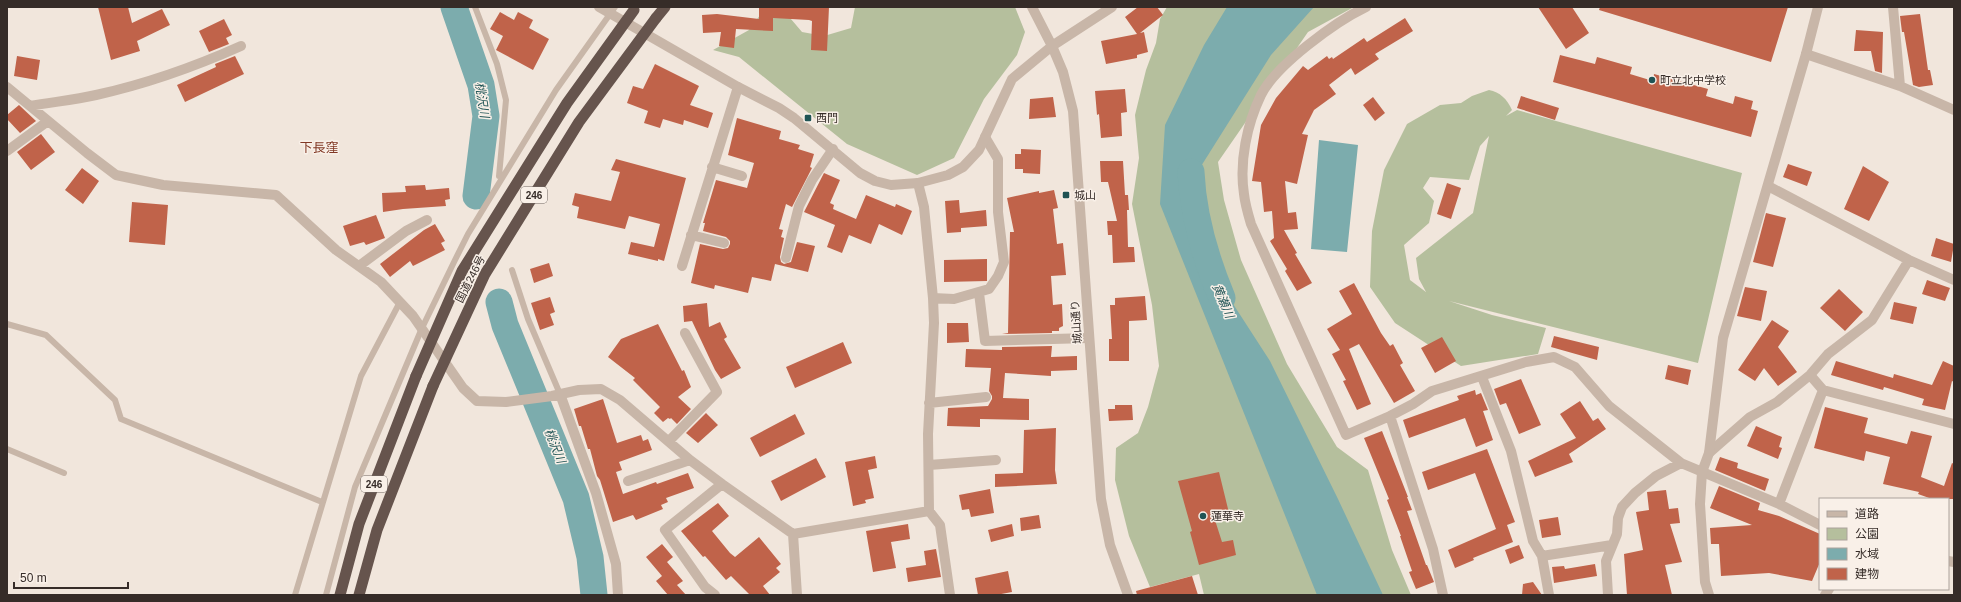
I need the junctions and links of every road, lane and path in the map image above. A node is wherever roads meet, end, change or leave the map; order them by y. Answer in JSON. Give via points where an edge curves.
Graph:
{"nodes":[{"id":1,"x":475,"y":7,"type":"edge"},
{"id":2,"x":599,"y":7,"type":"edge"},
{"id":3,"x":666,"y":7,"type":"edge"},
{"id":4,"x":1032,"y":7,"type":"edge"},
{"id":5,"x":1112,"y":7,"type":"edge"},
{"id":6,"x":1366,"y":7,"type":"edge"},
{"id":7,"x":1818,"y":7,"type":"edge"},
{"id":8,"x":1893,"y":7,"type":"edge"},
{"id":9,"x":635,"y":8,"type":"edge"},
{"id":10,"x":612,"y":10,"type":"edge"},
{"id":11,"x":241,"y":46,"type":"dead end"},
{"id":12,"x":1052,"y":46,"type":"junction"},
{"id":13,"x":1806,"y":54,"type":"junction"},
{"id":14,"x":1900,"y":86,"type":"junction"},
{"id":15,"x":7,"y":87,"type":"edge"},
{"id":16,"x":738,"y":87,"type":"junction"},
{"id":17,"x":30,"y":106,"type":"junction"},
{"id":18,"x":1954,"y":110,"type":"edge"},
{"id":19,"x":48,"y":121,"type":"junction"},
{"id":20,"x":985,"y":137,"type":"junction"},
{"id":21,"x":833,"y":149,"type":"junction"},
{"id":22,"x":7,"y":151,"type":"edge"},
{"id":23,"x":712,"y":167,"type":"junction"},
{"id":24,"x":499,"y":176,"type":"dead end"},
{"id":25,"x":742,"y":176,"type":"dead end"},
{"id":26,"x":918,"y":183,"type":"junction"},
{"id":27,"x":1768,"y":186,"type":"junction"},
{"id":28,"x":427,"y":220,"type":"dead end"},
{"id":29,"x":691,"y":234,"type":"junction"},
{"id":30,"x":724,"y":243,"type":"dead end"},
{"id":31,"x":786,"y":258,"type":"dead end"},
{"id":32,"x":1910,"y":260,"type":"junction"},
{"id":33,"x":359,"y":266,"type":"junction"},
{"id":34,"x":682,"y":266,"type":"dead end"},
{"id":35,"x":512,"y":270,"type":"dead end"},
{"id":36,"x":1954,"y":280,"type":"edge"},
{"id":37,"x":979,"y":293,"type":"junction"},
{"id":38,"x":933,"y":298,"type":"junction"},
{"id":39,"x":400,"y":302,"type":"junction"},
{"id":40,"x":7,"y":324,"type":"edge"},
{"id":41,"x":422,"y":328,"type":"junction"},
{"id":42,"x":684,"y":333,"type":"dead end"},
{"id":43,"x":1089,"y":338,"type":"junction"},
{"id":44,"x":1810,"y":375,"type":"junction"},
{"id":45,"x":1482,"y":377,"type":"junction"},
{"id":46,"x":1823,"y":390,"type":"junction"},
{"id":47,"x":556,"y":395,"type":"junction"},
{"id":48,"x":986,"y":397,"type":"dead end"},
{"id":49,"x":929,"y":403,"type":"junction"},
{"id":50,"x":1390,"y":416,"type":"junction"},
{"id":51,"x":1954,"y":424,"type":"edge"},
{"id":52,"x":669,"y":441,"type":"junction"},
{"id":53,"x":7,"y":449,"type":"edge"},
{"id":54,"x":1709,"y":453,"type":"junction"},
{"id":55,"x":690,"y":460,"type":"junction"},
{"id":56,"x":996,"y":460,"type":"dead end"},
{"id":57,"x":1681,"y":463,"type":"junction"},
{"id":58,"x":928,"y":465,"type":"junction"},
{"id":59,"x":1702,"y":472,"type":"junction"},
{"id":60,"x":64,"y":473,"type":"dead end"},
{"id":61,"x":628,"y":481,"type":"dead end"},
{"id":62,"x":722,"y":484,"type":"junction"},
{"id":63,"x":322,"y":502,"type":"junction"},
{"id":64,"x":1779,"y":504,"type":"junction"},
{"id":65,"x":929,"y":511,"type":"junction"},
{"id":66,"x":1819,"y":524,"type":"edge"},
{"id":67,"x":793,"y":534,"type":"junction"},
{"id":68,"x":1612,"y":545,"type":"junction"},
{"id":69,"x":1542,"y":556,"type":"junction"},
{"id":70,"x":795,"y":594,"type":"edge"},
{"id":71,"x":295,"y":595,"type":"edge"},
{"id":72,"x":326,"y":595,"type":"edge"},
{"id":73,"x":340,"y":595,"type":"edge"},
{"id":74,"x":359,"y":595,"type":"edge"},
{"id":75,"x":618,"y":595,"type":"edge"},
{"id":76,"x":715,"y":595,"type":"edge"},
{"id":77,"x":950,"y":595,"type":"edge"},
{"id":78,"x":1128,"y":595,"type":"edge"},
{"id":79,"x":1443,"y":595,"type":"edge"},
{"id":80,"x":1549,"y":595,"type":"edge"},
{"id":81,"x":1608,"y":595,"type":"edge"},
{"id":82,"x":1709,"y":595,"type":"edge"}],
"edges":[{"from":1,"to":24,"type":"lane","via":[[497,64],[506,100]]},
{"from":2,"to":10,"type":"street"},
{"from":3,"to":74,"type":"highway","name":"国道246号","number":"246","bridge":true,"via":[[579,122],[485,274],[434,386],[377,530]]},
{"from":4,"to":12,"type":"street","name":"城山通り"},
{"from":5,"to":12,"type":"street"},
{"from":6,"to":50,"type":"street","via":[[1302,50],[1274,77],[1262,94],[1250,127],[1243,158],[1244,193],[1251,224],[1346,435]]},
{"from":7,"to":13,"type":"street"},
{"from":8,"to":14,"type":"street"},
{"from":9,"to":73,"type":"highway","name":"国道246号","number":"246","bridge":true,"via":[[567,103],[462,271],[416,376],[359,524]]},
{"from":10,"to":16,"type":"street"},
{"from":10,"to":41,"type":"lane","via":[[556,90],[468,234]]},
{"from":11,"to":17,"type":"street","via":[[197,65],[151,80],[96,95]]},
{"from":12,"to":20,"type":"street","via":[[1012,79]]},
{"from":12,"to":43,"type":"street","name":"城山通り","via":[[1063,72],[1073,111]]},
{"from":13,"to":14,"type":"street"},
{"from":13,"to":27,"type":"street"},
{"from":14,"to":18,"type":"street"},
{"from":15,"to":17,"type":"street"},
{"from":16,"to":21,"type":"street","via":[[794,118]]},
{"from":16,"to":23,"type":"street"},
{"from":17,"to":19,"type":"street"},
{"from":19,"to":22,"type":"street"},
{"from":19,"to":33,"type":"street","via":[[116,175],[163,185],[276,195],[336,250]]},
{"from":20,"to":26,"type":"street","via":[[979,150],[963,167],[948,175]]},
{"from":20,"to":37,"type":"street","via":[[998,159],[998,212],[1004,262],[989,289]]},
{"from":21,"to":26,"type":"street","via":[[860,173],[875,182],[891,185]]},
{"from":21,"to":31,"type":"street","via":[[812,180],[799,206]]},
{"from":23,"to":25,"type":"street"},
{"from":23,"to":29,"type":"street"},
{"from":26,"to":38,"type":"street","via":[[924,207]]},
{"from":27,"to":32,"type":"street"},
{"from":27,"to":54,"type":"street","via":[[1722,338]]},
{"from":28,"to":33,"type":"street","via":[[406,231]]},
{"from":29,"to":30,"type":"street"},
{"from":29,"to":34,"type":"street"},
{"from":32,"to":36,"type":"street"},
{"from":32,"to":44,"type":"street","via":[[1872,320],[1828,354]]},
{"from":33,"to":39,"type":"street"},
{"from":35,"to":47,"type":"lane"},
{"from":37,"to":38,"type":"street","via":[[954,299]]},
{"from":37,"to":43,"type":"street","via":[[985,341]]},
{"from":38,"to":49,"type":"street"},
{"from":39,"to":41,"type":"street"},
{"from":39,"to":63,"type":"lane","via":[[361,376]]},
{"from":40,"to":63,"type":"lane","via":[[46,335],[115,400],[121,419]]},
{"from":41,"to":47,"type":"street","via":[[463,388],[477,400],[506,402]]},
{"from":41,"to":72,"type":"lane","via":[[355,488]]},
{"from":42,"to":52,"type":"street","via":[[717,392]]},
{"from":43,"to":78,"type":"street","name":"城山通り","via":[[1101,499],[1110,545]]},
{"from":44,"to":46,"type":"street"},
{"from":44,"to":54,"type":"street","via":[[1777,402],[1750,417]]},
{"from":45,"to":50,"type":"street","via":[[1432,391]]},
{"from":45,"to":57,"type":"street","via":[[1526,362],[1554,357],[1575,367],[1609,406]]},
{"from":45,"to":69,"type":"street","via":[[1511,451],[1533,541]]},
{"from":46,"to":51,"type":"street"},
{"from":46,"to":64,"type":"street"},
{"from":47,"to":52,"type":"street","via":[[601,389],[620,400]]},
{"from":47,"to":75,"type":"street","via":[[596,493],[616,564]]},
{"from":48,"to":49,"type":"street"},
{"from":49,"to":58,"type":"street"},
{"from":50,"to":79,"type":"street","via":[[1433,549]]},
{"from":52,"to":55,"type":"street"},
{"from":53,"to":60,"type":"lane"},
{"from":54,"to":59,"type":"street"},
{"from":55,"to":61,"type":"street"},
{"from":55,"to":62,"type":"street"},
{"from":56,"to":58,"type":"street"},
{"from":57,"to":59,"type":"street"},
{"from":57,"to":68,"type":"street","via":[[1656,476],[1622,507],[1617,534]]},
{"from":58,"to":65,"type":"street"},
{"from":59,"to":64,"type":"street"},
{"from":59,"to":82,"type":"street","via":[[1701,542],[1705,582]]},
{"from":62,"to":67,"type":"street"},
{"from":62,"to":76,"type":"street","via":[[665,530],[705,586]]},
{"from":63,"to":71,"type":"lane"},
{"from":64,"to":66,"type":"street"},
{"from":65,"to":67,"type":"street"},
{"from":65,"to":77,"type":"street","via":[[940,525]]},
{"from":67,"to":70,"type":"street"},
{"from":68,"to":69,"type":"street"},
{"from":68,"to":81,"type":"street","via":[[1606,561]]},
{"from":69,"to":80,"type":"street"}]}
